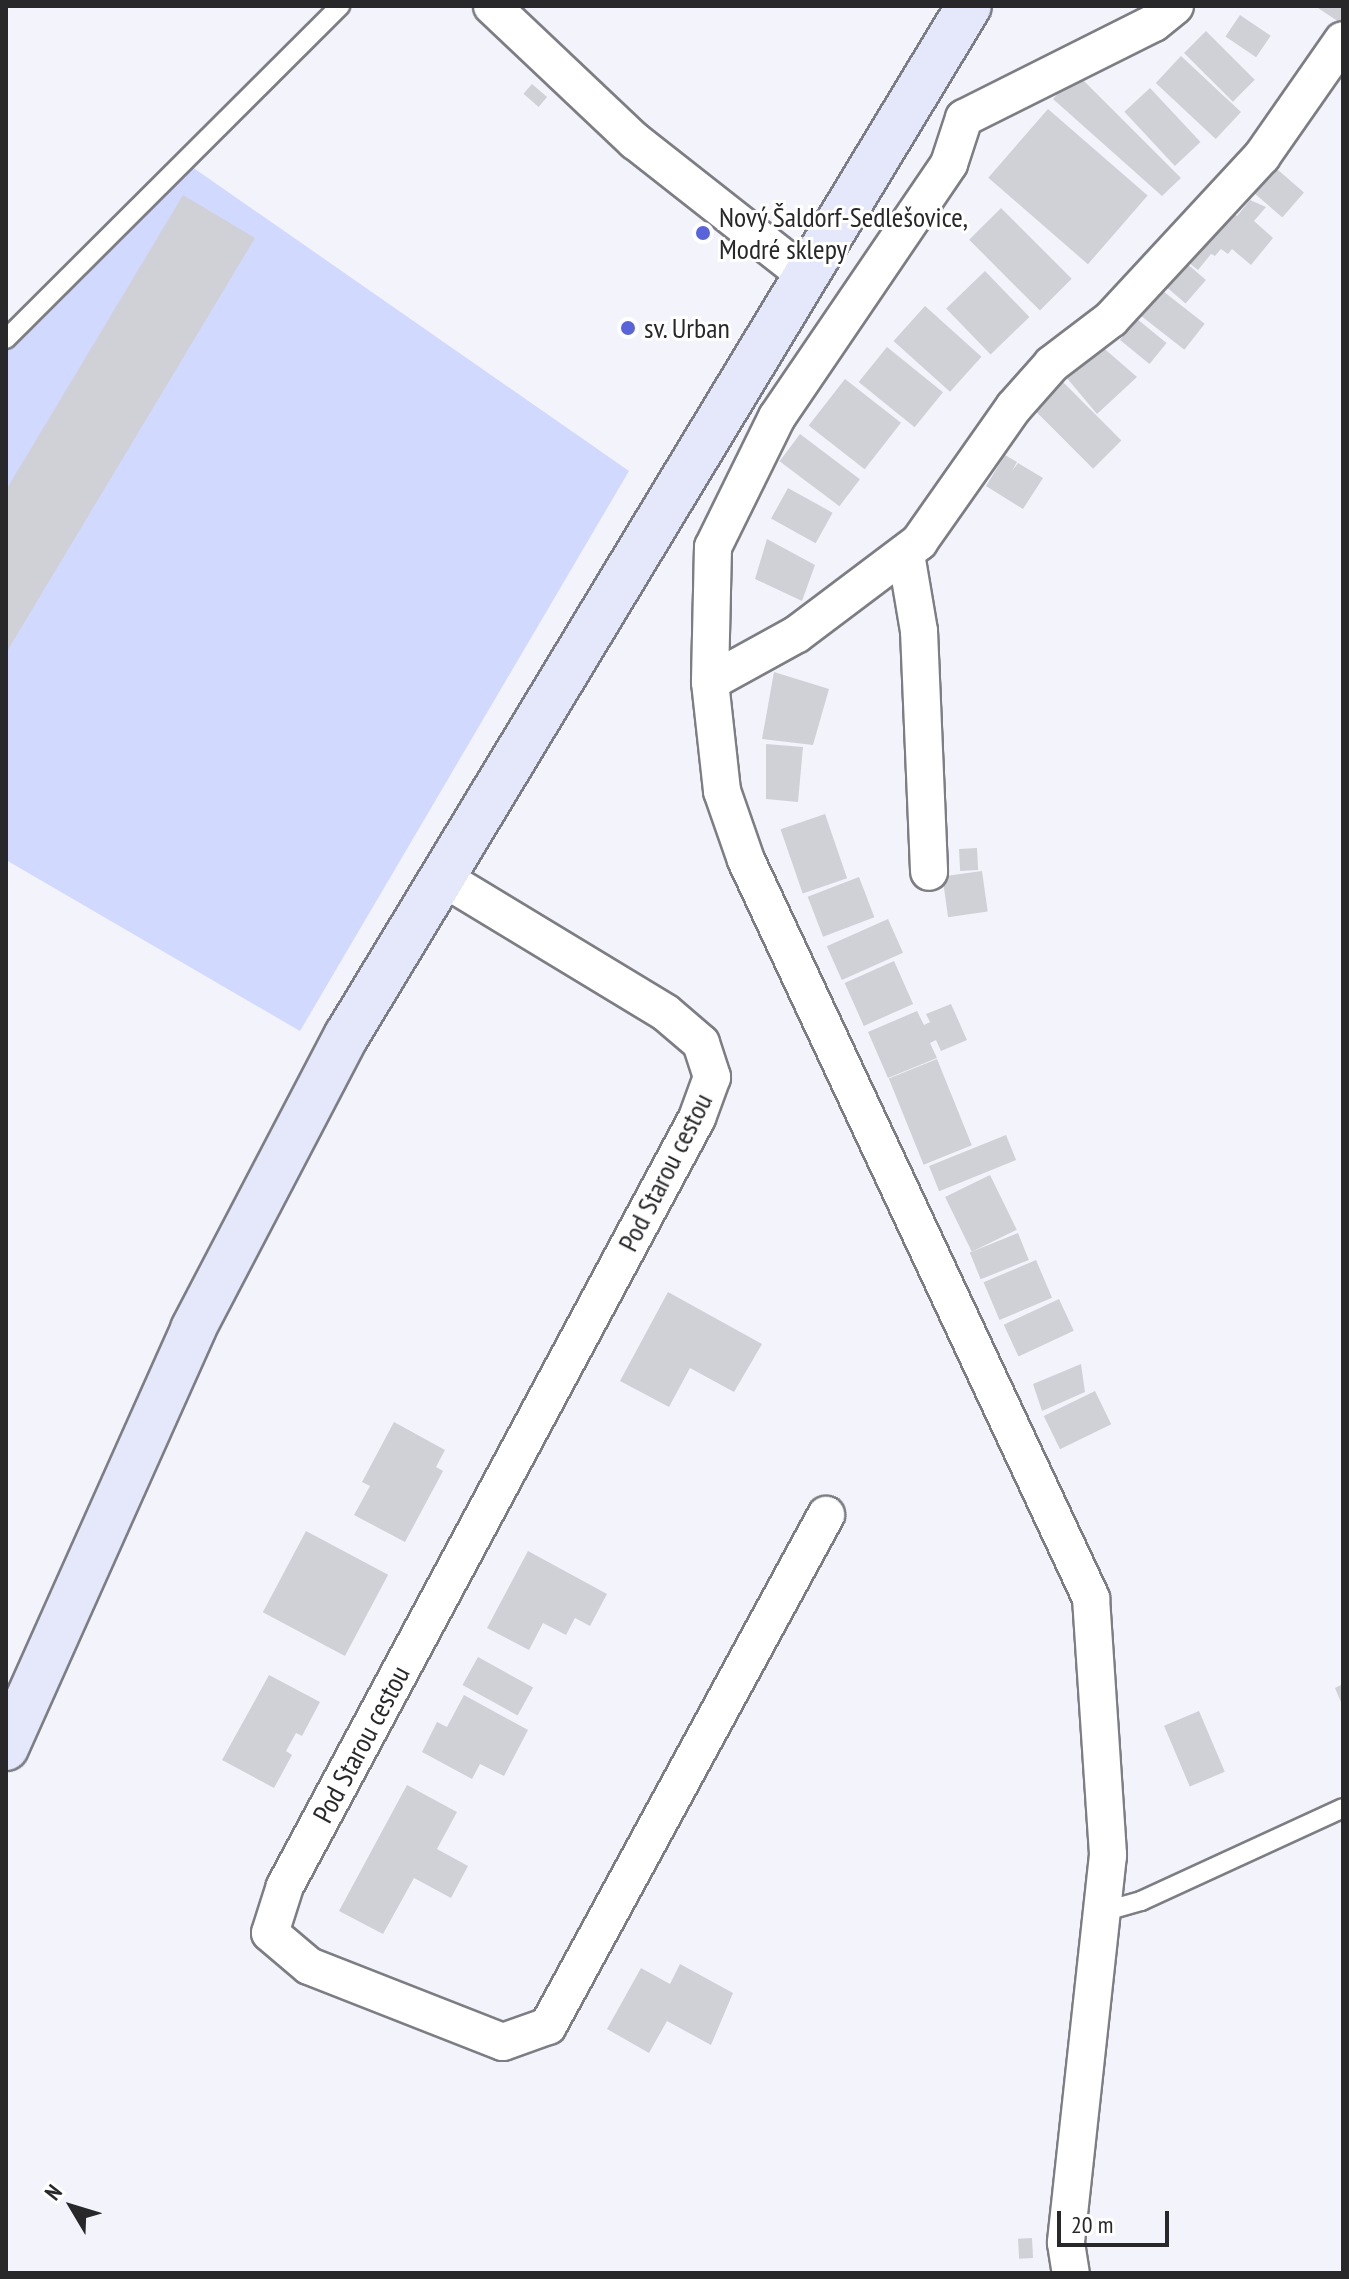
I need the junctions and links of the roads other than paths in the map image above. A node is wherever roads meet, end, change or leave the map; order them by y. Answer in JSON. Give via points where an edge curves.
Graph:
{"nodes":[{"id":1,"x":340,"y":6,"type":"edge"},
{"id":2,"x":492,"y":6,"type":"edge"},
{"id":3,"x":969,"y":6,"type":"edge"},
{"id":4,"x":1175,"y":6,"type":"edge"},
{"id":5,"x":1343,"y":40,"type":"edge"},
{"id":6,"x":924,"y":80,"type":"junction"},
{"id":7,"x":964,"y":118,"type":"junction"},
{"id":8,"x":805,"y":275,"type":"junction"},
{"id":9,"x":6,"y":339,"type":"edge"},
{"id":10,"x":906,"y":554,"type":"junction"},
{"id":11,"x":710,"y":682,"type":"junction"},
{"id":12,"x":929,"y":872,"type":"dead end"},
{"id":13,"x":440,"y":876,"type":"junction"},
{"id":14,"x":826,"y":1515,"type":"dead end"},
{"id":15,"x":6,"y":1748,"type":"edge"},
{"id":16,"x":1343,"y":1808,"type":"edge"},
{"id":17,"x":1102,"y":1912,"type":"junction"},
{"id":18,"x":1071,"y":2273,"type":"edge"}],
"edges":[{"from":1,"to":9,"type":"lane"},
{"from":2,"to":8,"type":"street","via":[[635,141]]},
{"from":3,"to":6,"type":"main road"},
{"from":4,"to":7,"type":"street","via":[[1154,23]]},
{"from":5,"to":10,"type":"street","via":[[1262,156],[1111,319],[1052,364]]},
{"from":6,"to":7,"type":"street"},
{"from":6,"to":8,"type":"main road"},
{"from":7,"to":11,"type":"street","via":[[949,164],[777,417],[713,547]]},
{"from":8,"to":13,"type":"main road"},
{"from":10,"to":11,"type":"street","via":[[797,634]]},
{"from":10,"to":12,"type":"street","via":[[919,631]]},
{"from":11,"to":17,"type":"street","via":[[722,791],[746,860],[1091,1598],[1108,1855]]},
{"from":13,"to":14,"type":"street","name":"Pod Starou cestou","via":[[666,1013],[701,1043],[712,1077],[697,1118],[285,1886],[270,1933],[309,1966],[503,2042],[548,2026]]},
{"from":13,"to":15,"type":"main road","via":[[347,1035],[193,1329]]},
{"from":16,"to":17,"type":"lane","via":[[1141,1901]]},
{"from":17,"to":18,"type":"street","via":[[1066,2243]]}]}
